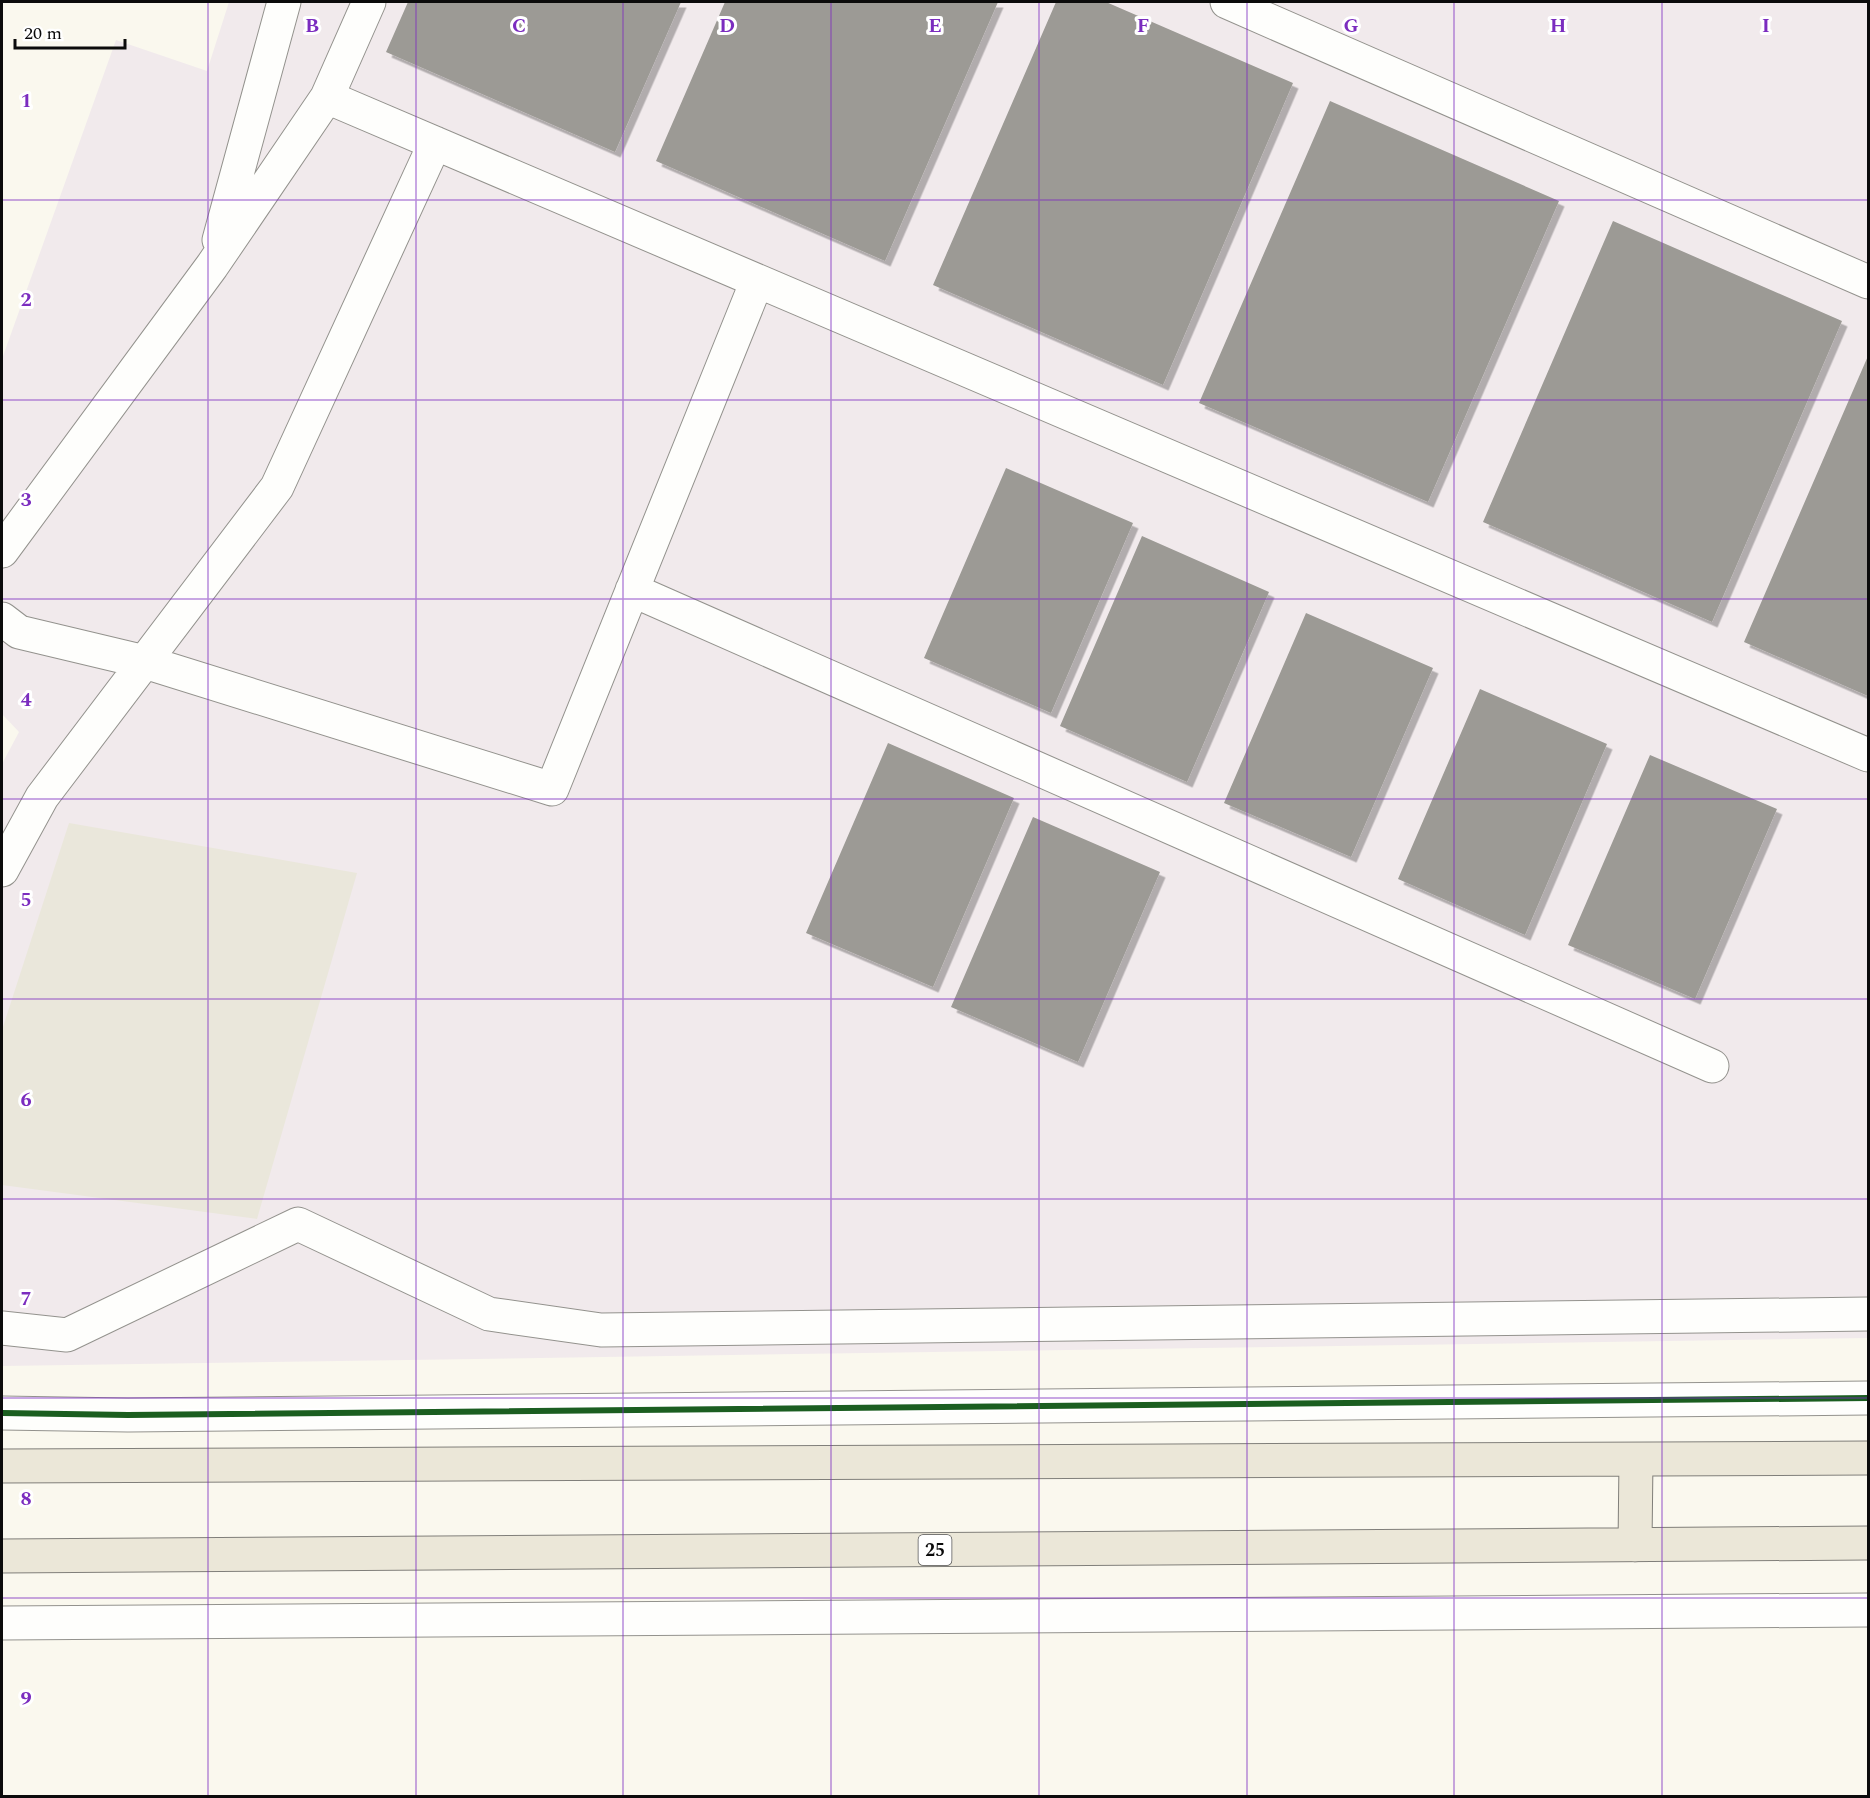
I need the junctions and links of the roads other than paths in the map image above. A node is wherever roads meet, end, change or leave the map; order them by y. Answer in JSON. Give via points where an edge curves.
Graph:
{"nodes":[{"id":1,"x":284,"y":2,"type":"edge"},
{"id":2,"x":369,"y":2,"type":"edge"},
{"id":3,"x":1227,"y":2,"type":"edge"},
{"id":4,"x":327,"y":97,"type":"junction"},
{"id":5,"x":435,"y":143,"type":"junction"},
{"id":6,"x":212,"y":266,"type":"junction"},
{"id":7,"x":757,"y":281,"type":"junction"},
{"id":8,"x":1869,"y":282,"type":"edge"},
{"id":9,"x":2,"y":551,"type":"edge"},
{"id":10,"x":632,"y":590,"type":"junction"},
{"id":11,"x":7,"y":634,"type":"edge"},
{"id":12,"x":145,"y":662,"type":"junction"},
{"id":13,"x":1869,"y":755,"type":"edge"},
{"id":14,"x":2,"y":870,"type":"edge"},
{"id":15,"x":1712,"y":1066,"type":"dead end"},
{"id":16,"x":1869,"y":1314,"type":"edge"},
{"id":17,"x":2,"y":1328,"type":"edge"},
{"id":18,"x":1869,"y":1398,"type":"edge"},
{"id":19,"x":2,"y":1413,"type":"edge"},
{"id":20,"x":1869,"y":1458,"type":"edge"},
{"id":21,"x":1636,"y":1460,"type":"junction"},
{"id":22,"x":2,"y":1466,"type":"edge"},
{"id":23,"x":1869,"y":1543,"type":"edge"},
{"id":24,"x":1635,"y":1545,"type":"junction"},
{"id":25,"x":2,"y":1556,"type":"edge"},
{"id":26,"x":1869,"y":1610,"type":"edge"},
{"id":27,"x":2,"y":1623,"type":"edge"}],
"edges":[{"from":1,"to":6,"type":"street"},
{"from":2,"to":4,"type":"street"},
{"from":3,"to":8,"type":"street"},
{"from":4,"to":5,"type":"street"},
{"from":4,"to":6,"type":"street"},
{"from":5,"to":7,"type":"street"},
{"from":5,"to":12,"type":"street","via":[[277,487]]},
{"from":6,"to":9,"type":"street"},
{"from":7,"to":10,"type":"street"},
{"from":7,"to":13,"type":"street"},
{"from":10,"to":12,"type":"street","via":[[552,789]]},
{"from":10,"to":15,"type":"street"},
{"from":11,"to":12,"type":"street"},
{"from":12,"to":14,"type":"street","via":[[42,797]]},
{"from":16,"to":17,"type":"street","via":[[601,1330],[489,1314],[298,1224],[67,1335]]},
{"from":18,"to":19,"type":"street","via":[[128,1415]]},
{"from":20,"to":21,"type":"main road"},
{"from":21,"to":22,"type":"main road"},
{"from":21,"to":24,"type":"main road"},
{"from":23,"to":24,"type":"main road","number":"25"},
{"from":24,"to":25,"type":"main road","number":"25"},
{"from":26,"to":27,"type":"street"}]}
